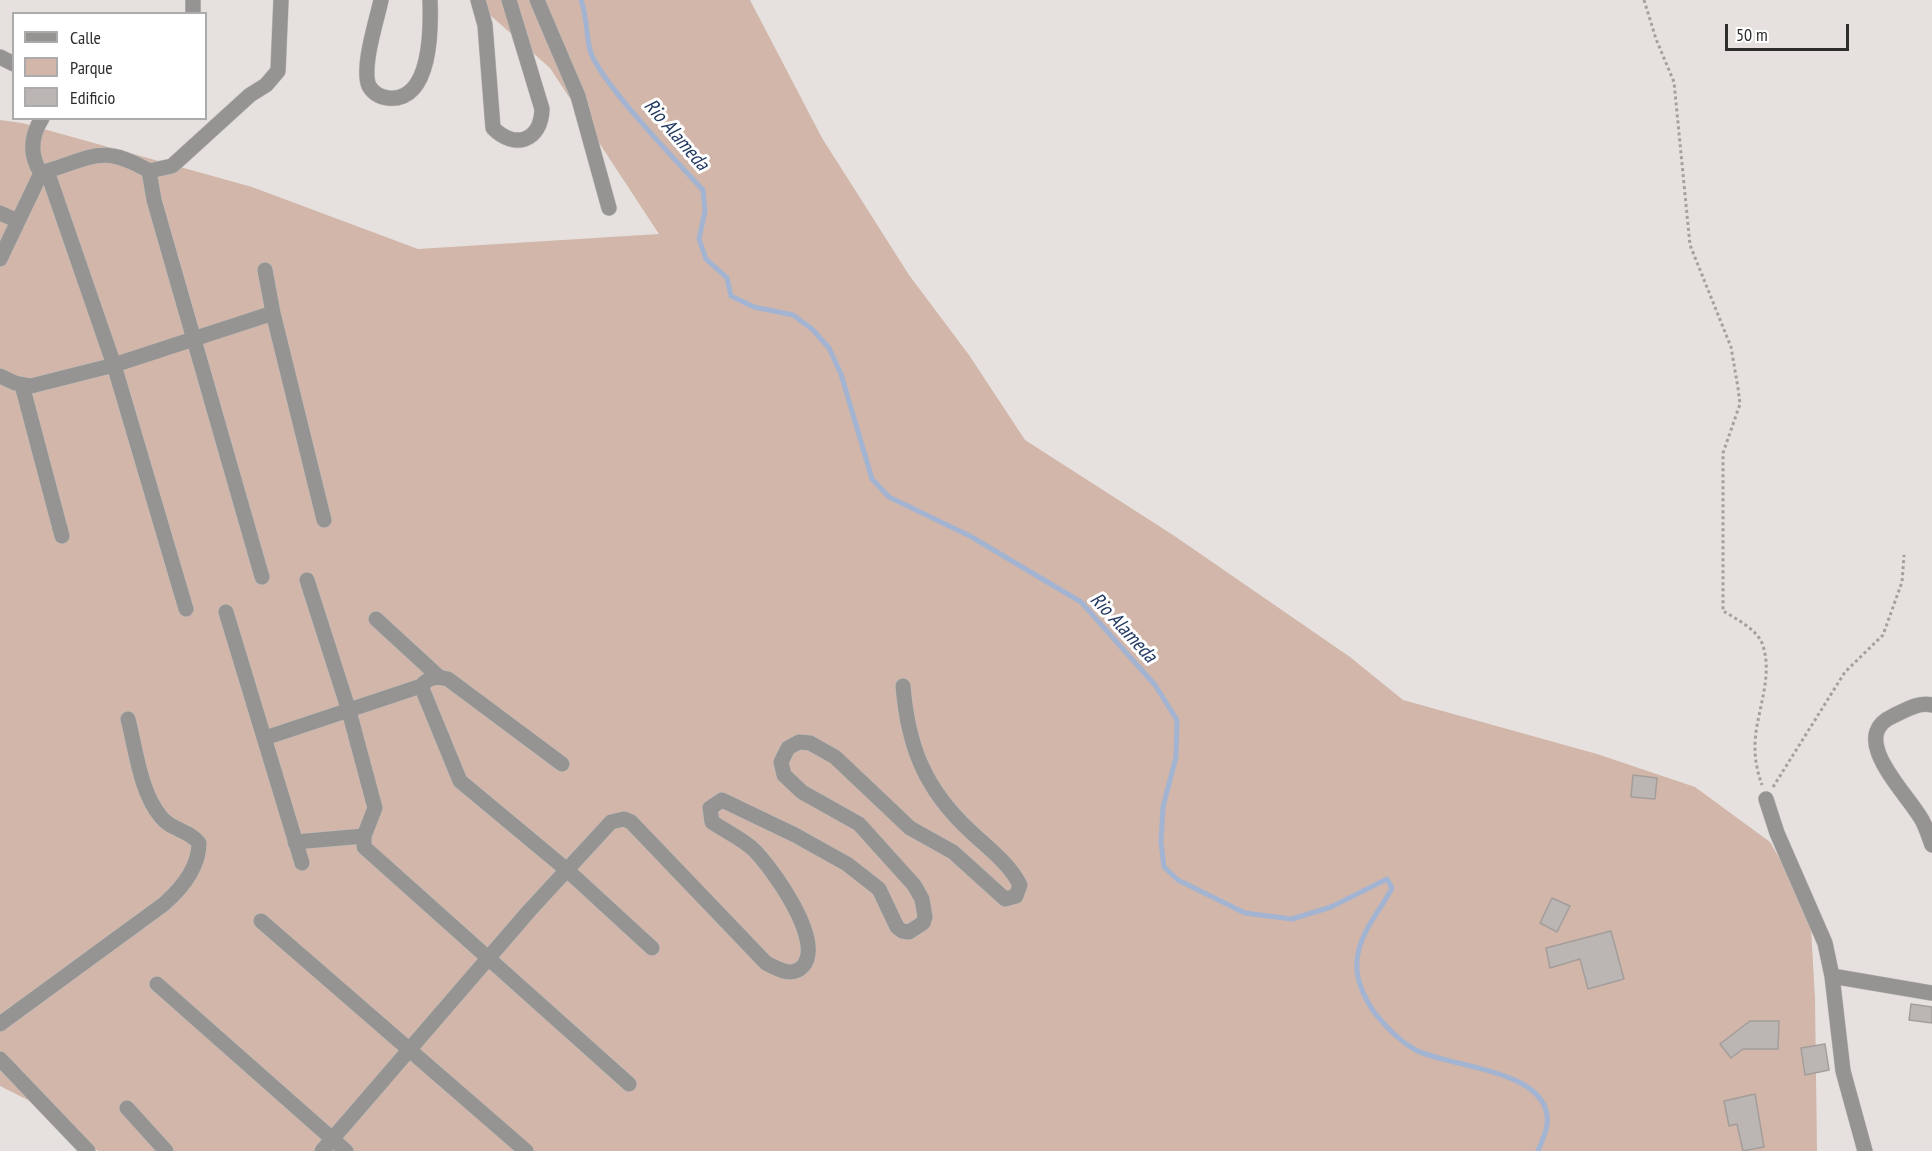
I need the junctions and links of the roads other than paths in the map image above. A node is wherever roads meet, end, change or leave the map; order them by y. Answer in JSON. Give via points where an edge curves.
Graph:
{"nodes":[{"id":1,"x":281,"y":0,"type":"edge"},
{"id":2,"x":381,"y":0,"type":"edge"},
{"id":3,"x":430,"y":0,"type":"edge"},
{"id":4,"x":478,"y":0,"type":"edge"},
{"id":5,"x":509,"y":0,"type":"edge"},
{"id":6,"x":537,"y":0,"type":"edge"},
{"id":7,"x":41,"y":120,"type":"edge"},
{"id":8,"x":148,"y":171,"type":"junction"},
{"id":9,"x":44,"y":172,"type":"junction"},
{"id":10,"x":609,"y":208,"type":"dead end"},
{"id":11,"x":0,"y":213,"type":"edge"},
{"id":12,"x":18,"y":221,"type":"junction"},
{"id":13,"x":0,"y":258,"type":"edge"},
{"id":14,"x":265,"y":270,"type":"dead end"},
{"id":15,"x":273,"y":313,"type":"junction"},
{"id":16,"x":195,"y":339,"type":"junction"},
{"id":17,"x":114,"y":365,"type":"junction"},
{"id":18,"x":0,"y":376,"type":"edge"},
{"id":19,"x":22,"y":385,"type":"junction"},
{"id":20,"x":324,"y":520,"type":"dead end"},
{"id":21,"x":62,"y":536,"type":"dead end"},
{"id":22,"x":262,"y":577,"type":"dead end"},
{"id":23,"x":307,"y":580,"type":"dead end"},
{"id":24,"x":186,"y":609,"type":"dead end"},
{"id":25,"x":226,"y":612,"type":"dead end"},
{"id":26,"x":376,"y":619,"type":"dead end"},
{"id":27,"x":438,"y":676,"type":"junction"},
{"id":28,"x":421,"y":686,"type":"junction"},
{"id":29,"x":903,"y":686,"type":"dead end"},
{"id":30,"x":1932,"y":705,"type":"edge"},
{"id":31,"x":349,"y":711,"type":"junction"},
{"id":32,"x":128,"y":719,"type":"dead end"},
{"id":33,"x":265,"y":738,"type":"junction"},
{"id":34,"x":562,"y":764,"type":"dead end"},
{"id":35,"x":1766,"y":799,"type":"road end"},
{"id":36,"x":364,"y":836,"type":"junction"},
{"id":37,"x":295,"y":842,"type":"junction"},
{"id":38,"x":1932,"y":845,"type":"edge"},
{"id":39,"x":302,"y":863,"type":"dead end"},
{"id":40,"x":567,"y":870,"type":"junction"},
{"id":41,"x":261,"y":921,"type":"dead end"},
{"id":42,"x":652,"y":948,"type":"dead end"},
{"id":43,"x":490,"y":957,"type":"junction"},
{"id":44,"x":1832,"y":976,"type":"junction"},
{"id":45,"x":157,"y":984,"type":"dead end"},
{"id":46,"x":1932,"y":993,"type":"edge"},
{"id":47,"x":0,"y":1024,"type":"edge"},
{"id":48,"x":410,"y":1050,"type":"junction"},
{"id":49,"x":0,"y":1059,"type":"edge"},
{"id":50,"x":629,"y":1084,"type":"dead end"},
{"id":51,"x":127,"y":1108,"type":"dead end"},
{"id":52,"x":333,"y":1139,"type":"junction"},
{"id":53,"x":88,"y":1151,"type":"edge"},
{"id":54,"x":166,"y":1151,"type":"edge"},
{"id":55,"x":322,"y":1151,"type":"edge"},
{"id":56,"x":346,"y":1151,"type":"edge"},
{"id":57,"x":526,"y":1151,"type":"edge"},
{"id":58,"x":1865,"y":1151,"type":"edge"}],
"edges":[{"from":1,"to":8,"type":"street","via":[[278,71],[172,166]]},
{"from":2,"to":3,"type":"street","via":[[367,66],[369,85],[376,94],[390,98],[405,94],[426,64],[432,38]]},
{"from":4,"to":5,"type":"street","via":[[485,25],[493,128],[513,141],[533,134],[542,122],[542,109]]},
{"from":6,"to":10,"type":"street","via":[[578,96]]},
{"from":7,"to":9,"type":"street","via":[[32,149],[34,162]]},
{"from":8,"to":9,"type":"street","via":[[128,158],[112,154],[89,155]]},
{"from":8,"to":16,"type":"street"},
{"from":9,"to":12,"type":"street"},
{"from":9,"to":17,"type":"street"},
{"from":11,"to":12,"type":"street"},
{"from":12,"to":13,"type":"street"},
{"from":14,"to":15,"type":"street"},
{"from":15,"to":16,"type":"street"},
{"from":15,"to":20,"type":"street"},
{"from":16,"to":17,"type":"street"},
{"from":16,"to":22,"type":"street"},
{"from":17,"to":19,"type":"street"},
{"from":17,"to":24,"type":"street"},
{"from":18,"to":19,"type":"street"},
{"from":19,"to":21,"type":"street"},
{"from":23,"to":31,"type":"street"},
{"from":25,"to":33,"type":"street"},
{"from":26,"to":27,"type":"street"},
{"from":27,"to":28,"type":"street"},
{"from":27,"to":34,"type":"street","via":[[448,679]]},
{"from":28,"to":31,"type":"street"},
{"from":28,"to":40,"type":"street","via":[[460,781]]},
{"from":29,"to":40,"type":"street","via":[[906,724],[926,776],[948,810],[1013,871],[1020,885],[1017,896],[1005,899],[953,852],[910,828],[835,757],[810,743],[799,742],[788,748],[781,762],[784,775],[802,792],[859,824],[914,885],[922,899],[925,917],[923,923],[909,932],[897,927],[879,889],[847,864],[722,800],[710,808],[712,822],[753,849],[782,886],[804,926],[808,960],[799,970],[785,972],[766,963],[631,822],[611,822]]},
{"from":30,"to":38,"type":"street","via":[[1923,703],[1883,720],[1874,741],[1886,768],[1922,819]]},
{"from":31,"to":33,"type":"street"},
{"from":31,"to":36,"type":"street","via":[[375,808]]},
{"from":32,"to":47,"type":"street","via":[[149,797],[172,827],[194,836],[199,843],[195,861],[178,892],[164,904]]},
{"from":33,"to":37,"type":"street"},
{"from":35,"to":44,"type":"street","via":[[1825,943]]},
{"from":36,"to":37,"type":"street"},
{"from":36,"to":43,"type":"street","via":[[364,847]]},
{"from":37,"to":39,"type":"street"},
{"from":40,"to":42,"type":"street"},
{"from":40,"to":43,"type":"street"},
{"from":41,"to":48,"type":"street"},
{"from":43,"to":48,"type":"street"},
{"from":43,"to":50,"type":"street"},
{"from":44,"to":46,"type":"street"},
{"from":44,"to":58,"type":"street","via":[[1843,1071]]},
{"from":45,"to":52,"type":"street"},
{"from":48,"to":52,"type":"street"},
{"from":48,"to":57,"type":"street"},
{"from":49,"to":53,"type":"street"},
{"from":51,"to":54,"type":"street"},
{"from":52,"to":55,"type":"street"},
{"from":52,"to":56,"type":"street"}]}
